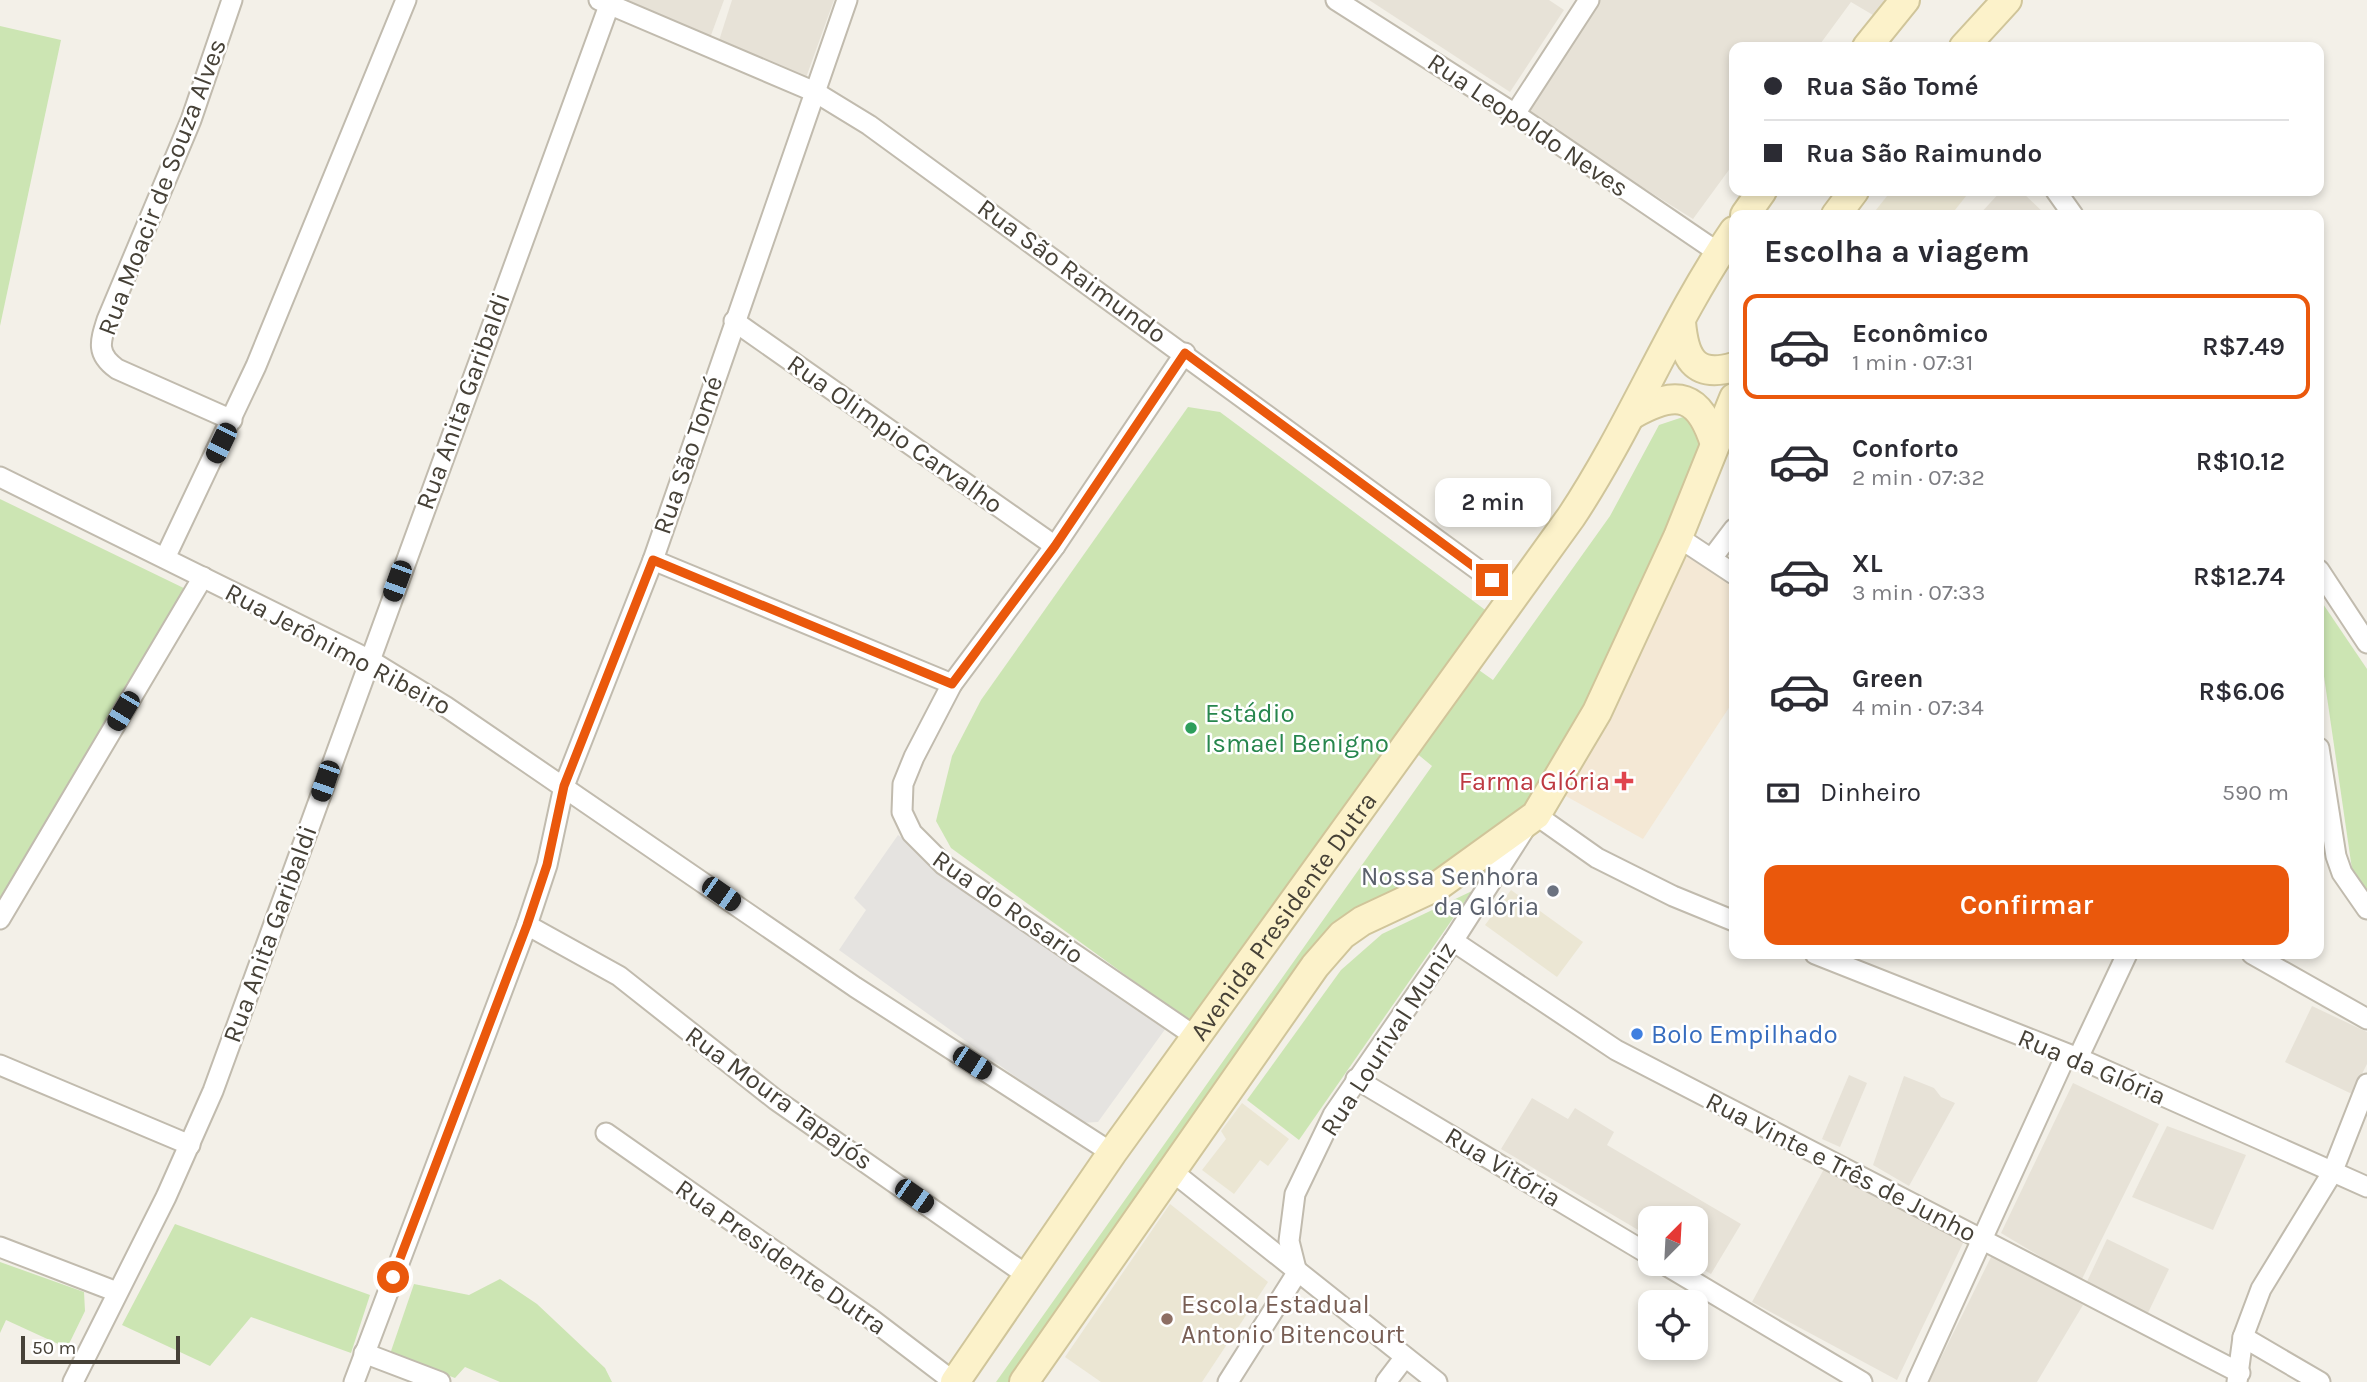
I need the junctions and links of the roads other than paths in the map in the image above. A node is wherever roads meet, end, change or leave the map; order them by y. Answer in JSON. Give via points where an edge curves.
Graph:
{"nodes":[{"id":1,"x":232,"y":0,"type":"edge"},
{"id":2,"x":406,"y":0,"type":"edge"},
{"id":3,"x":847,"y":0,"type":"edge"},
{"id":4,"x":1336,"y":0,"type":"edge"},
{"id":5,"x":1905,"y":0,"type":"edge"},
{"id":6,"x":2007,"y":0,"type":"edge"},
{"id":7,"x":606,"y":2,"type":"edge"},
{"id":8,"x":1582,"y":3,"type":"edge"},
{"id":9,"x":1871,"y":42,"type":"edge"},
{"id":10,"x":1969,"y":42,"type":"edge"},
{"id":11,"x":815,"y":93,"type":"junction"},
{"id":12,"x":1515,"y":114,"type":"junction"},
{"id":13,"x":1727,"y":242,"type":"edge"},
{"id":14,"x":734,"y":321,"type":"junction"},
{"id":15,"x":1681,"y":322,"type":"junction"},
{"id":16,"x":1185,"y":353,"type":"junction"},
{"id":17,"x":1729,"y":367,"type":"edge"},
{"id":18,"x":1729,"y":410,"type":"edge"},
{"id":19,"x":1633,"y":414,"type":"junction"},
{"id":20,"x":232,"y":420,"type":"junction"},
{"id":21,"x":1715,"y":444,"type":"junction"},
{"id":22,"x":0,"y":477,"type":"edge"},
{"id":23,"x":1729,"y":536,"type":"edge"},
{"id":24,"x":1678,"y":537,"type":"junction"},
{"id":25,"x":1055,"y":546,"type":"junction"},
{"id":26,"x":165,"y":558,"type":"junction"},
{"id":27,"x":1712,"y":558,"type":"junction"},
{"id":28,"x":653,"y":560,"type":"junction"},
{"id":29,"x":1729,"y":570,"type":"edge"},
{"id":30,"x":203,"y":577,"type":"junction"},
{"id":31,"x":2324,"y":578,"type":"edge"},
{"id":32,"x":1514,"y":596,"type":"junction"},
{"id":33,"x":2367,"y":643,"type":"edge"},
{"id":34,"x":369,"y":659,"type":"junction"},
{"id":35,"x":952,"y":684,"type":"junction"},
{"id":36,"x":2324,"y":780,"type":"edge"},
{"id":37,"x":564,"y":786,"type":"junction"},
{"id":38,"x":1533,"y":817,"type":"junction"},
{"id":39,"x":2367,"y":909,"type":"edge"},
{"id":40,"x":0,"y":919,"type":"edge"},
{"id":41,"x":1729,"y":919,"type":"edge"},
{"id":42,"x":527,"y":925,"type":"junction"},
{"id":43,"x":1453,"y":940,"type":"junction"},
{"id":44,"x":1827,"y":959,"type":"edge"},
{"id":45,"x":2124,"y":959,"type":"edge"},
{"id":46,"x":2261,"y":959,"type":"edge"},
{"id":47,"x":2367,"y":1019,"type":"edge"},
{"id":48,"x":1196,"y":1037,"type":"junction"},
{"id":49,"x":2072,"y":1057,"type":"junction"},
{"id":50,"x":0,"y":1065,"type":"edge"},
{"id":51,"x":1356,"y":1079,"type":"junction"},
{"id":52,"x":2367,"y":1084,"type":"edge"},
{"id":53,"x":606,"y":1133,"type":"dead end"},
{"id":54,"x":190,"y":1145,"type":"junction"},
{"id":55,"x":1112,"y":1153,"type":"junction"},
{"id":56,"x":1173,"y":1172,"type":"junction"},
{"id":57,"x":2332,"y":1173,"type":"junction"},
{"id":58,"x":2367,"y":1188,"type":"edge"},
{"id":59,"x":1984,"y":1240,"type":"junction"},
{"id":60,"x":0,"y":1247,"type":"edge"},
{"id":61,"x":1638,"y":1248,"type":"edge"},
{"id":62,"x":1297,"y":1273,"type":"junction"},
{"id":63,"x":1028,"y":1276,"type":"junction"},
{"id":64,"x":1684,"y":1276,"type":"edge"},
{"id":65,"x":117,"y":1292,"type":"junction"},
{"id":66,"x":2243,"y":1336,"type":"junction"},
{"id":67,"x":364,"y":1353,"type":"junction"},
{"id":68,"x":1405,"y":1357,"type":"junction"},
{"id":69,"x":2239,"y":1378,"type":"edge"},
{"id":70,"x":73,"y":1382,"type":"edge"},
{"id":71,"x":354,"y":1382,"type":"edge"},
{"id":72,"x":440,"y":1382,"type":"edge"},
{"id":73,"x":955,"y":1382,"type":"edge"},
{"id":74,"x":1024,"y":1382,"type":"edge"},
{"id":75,"x":1227,"y":1382,"type":"edge"},
{"id":76,"x":1386,"y":1382,"type":"edge"},
{"id":77,"x":1437,"y":1382,"type":"edge"},
{"id":78,"x":1863,"y":1382,"type":"edge"},
{"id":79,"x":1917,"y":1382,"type":"edge"},
{"id":80,"x":2320,"y":1382,"type":"edge"}],
"edges":[{"from":1,"to":20,"type":"street","name":"Rua Moacir de Souza Alves","via":[[191,120],[100,340],[104,360],[117,369]]},
{"from":2,"to":20,"type":"street"},
{"from":3,"to":11,"type":"street","name":"Rua São Tomé"},
{"from":4,"to":12,"type":"street","name":"Rua Leopoldo Neves"},
{"from":5,"to":9,"type":"street"},
{"from":6,"to":10,"type":"street"},
{"from":7,"to":11,"type":"street","name":"Rua São Raimundo"},
{"from":7,"to":34,"type":"street","name":"Rua Anita Garibaldi"},
{"from":8,"to":12,"type":"street"},
{"from":11,"to":14,"type":"street","name":"Rua São Tomé"},
{"from":11,"to":16,"type":"street","name":"Rua São Raimundo","via":[[937,172]]},
{"from":12,"to":13,"type":"street","name":"Rua Leopoldo Neves"},
{"from":13,"to":15,"type":"street","name":"Avenida Presidente Dutra"},
{"from":14,"to":25,"type":"street","name":"Rua Olimpio Carvalho"},
{"from":14,"to":28,"type":"street","name":"Rua São Tomé"},
{"from":15,"to":17,"type":"street","via":[[1684,350],[1693,362],[1709,369]]},
{"from":15,"to":19,"type":"street","name":"Avenida Presidente Dutra"},
{"from":16,"to":25,"type":"street","name":"Rua do Rosario"},
{"from":16,"to":32,"type":"street","name":"Rua São Raimundo"},
{"from":18,"to":21,"type":"street","name":"Avenida Presidente Dutra"},
{"from":19,"to":21,"type":"street","via":[[1654,402],[1681,398],[1701,411]]},
{"from":19,"to":32,"type":"street","name":"Avenida Presidente Dutra","via":[[1594,483]]},
{"from":20,"to":26,"type":"street"},
{"from":21,"to":24,"type":"street","name":"Avenida Presidente Dutra"},
{"from":22,"to":26,"type":"street","name":"Rua Jerônimo Ribeiro"},
{"from":23,"to":27,"type":"street"},
{"from":24,"to":27,"type":"street"},
{"from":24,"to":38,"type":"street","name":"Avenida Presidente Dutra","via":[[1597,712]]},
{"from":25,"to":35,"type":"street","name":"Rua do Rosario"},
{"from":26,"to":30,"type":"street","name":"Rua Jerônimo Ribeiro"},
{"from":27,"to":29,"type":"street"},
{"from":28,"to":35,"type":"street"},
{"from":28,"to":37,"type":"street","name":"Rua São Tomé"},
{"from":30,"to":34,"type":"street","name":"Rua Jerônimo Ribeiro"},
{"from":30,"to":40,"type":"street"},
{"from":31,"to":33,"type":"street"},
{"from":32,"to":48,"type":"street","name":"Avenida Presidente Dutra"},
{"from":34,"to":37,"type":"street","name":"Rua Jerônimo Ribeiro","via":[[497,738]]},
{"from":34,"to":54,"type":"street","name":"Rua Anita Garibaldi"},
{"from":35,"to":48,"type":"street","name":"Rua do Rosario","via":[[903,784],[902,812],[912,833],[944,865]]},
{"from":36,"to":39,"type":"street","via":[[2336,856]]},
{"from":37,"to":42,"type":"street","name":"Rua São Tomé","via":[[547,865]]},
{"from":37,"to":55,"type":"street","name":"Rua Jerônimo Ribeiro","via":[[855,987]]},
{"from":38,"to":41,"type":"street","via":[[1597,858]]},
{"from":38,"to":43,"type":"street","name":"Rua Lourival Muniz"},
{"from":38,"to":56,"type":"street","name":"Avenida Presidente Dutra","via":[[1439,885],[1342,935],[1315,966]]},
{"from":42,"to":63,"type":"street","name":"Rua Moura Tapajós","via":[[618,976],[776,1100]]},
{"from":42,"to":67,"type":"street","name":"Rua São Tomé"},
{"from":43,"to":51,"type":"street","name":"Rua Lourival Muniz"},
{"from":43,"to":59,"type":"street","name":"Rua Vinte e Três de Junho","via":[[1616,1050]]},
{"from":44,"to":49,"type":"street","name":"Rua da Glória"},
{"from":45,"to":49,"type":"street"},
{"from":46,"to":47,"type":"street"},
{"from":48,"to":55,"type":"street","name":"Avenida Presidente Dutra"},
{"from":49,"to":57,"type":"street","name":"Rua da Glória"},
{"from":49,"to":59,"type":"street"},
{"from":50,"to":54,"type":"street"},
{"from":51,"to":61,"type":"street","name":"Rua Vitória"},
{"from":51,"to":62,"type":"street","name":"Rua Lourival Muniz","via":[[1333,1115],[1295,1195],[1289,1241]]},
{"from":52,"to":57,"type":"street"},
{"from":53,"to":73,"type":"street","name":"Rua Presidente Dutra"},
{"from":54,"to":65,"type":"street","name":"Rua Anita Garibaldi"},
{"from":55,"to":63,"type":"street","name":"Avenida Presidente Dutra"},
{"from":56,"to":62,"type":"street"},
{"from":56,"to":74,"type":"street","name":"Avenida Presidente Dutra"},
{"from":57,"to":58,"type":"street","name":"Rua da Glória"},
{"from":57,"to":66,"type":"street","via":[[2261,1290]]},
{"from":59,"to":69,"type":"street","name":"Rua Vinte e Três de Junho"},
{"from":59,"to":79,"type":"street"},
{"from":60,"to":65,"type":"street"},
{"from":62,"to":68,"type":"street"},
{"from":62,"to":75,"type":"street"},
{"from":63,"to":73,"type":"street","name":"Avenida Presidente Dutra"},
{"from":64,"to":78,"type":"street"},
{"from":65,"to":70,"type":"street","name":"Rua Anita Garibaldi"},
{"from":66,"to":69,"type":"street"},
{"from":66,"to":80,"type":"street"},
{"from":67,"to":71,"type":"street","name":"Rua São Tomé"},
{"from":67,"to":72,"type":"street"},
{"from":68,"to":76,"type":"street"},
{"from":68,"to":77,"type":"street"}]}
